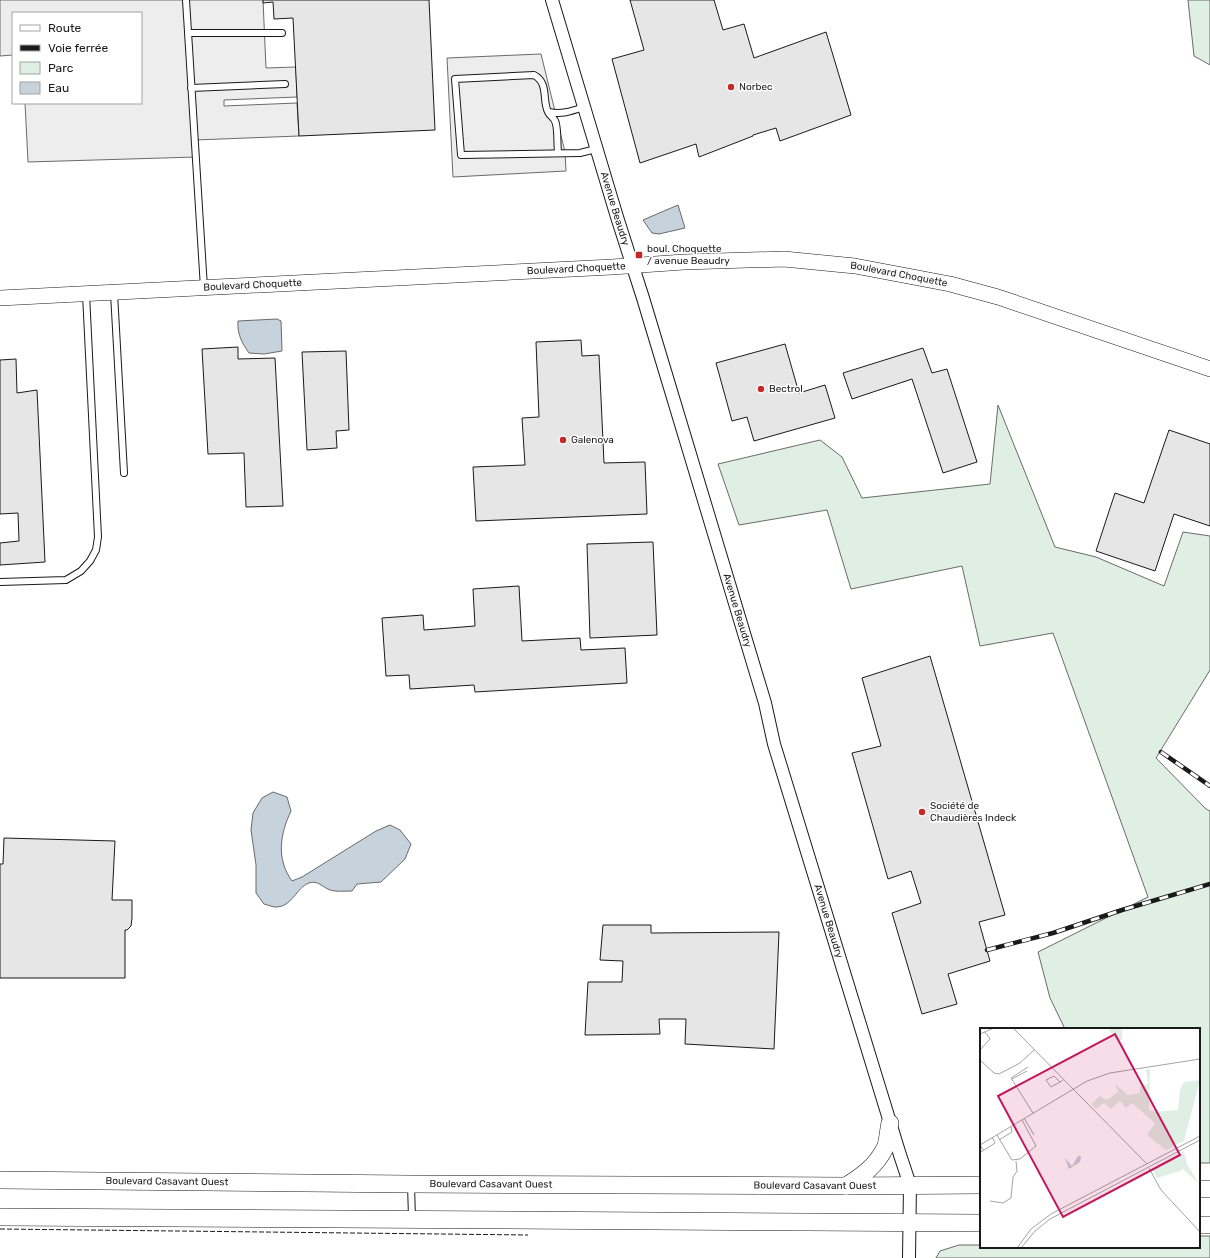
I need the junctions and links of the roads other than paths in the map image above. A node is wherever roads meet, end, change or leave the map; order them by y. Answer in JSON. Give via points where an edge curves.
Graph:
{"nodes":[{"id":1,"x":186,"y":0,"type":"edge"},
{"id":2,"x":552,"y":0,"type":"edge"},
{"id":3,"x":188,"y":33,"type":"junction"},
{"id":4,"x":282,"y":33,"type":"dead end"},
{"id":5,"x":285,"y":84,"type":"dead end"},
{"id":6,"x":191,"y":88,"type":"junction"},
{"id":7,"x":584,"y":107,"type":"junction"},
{"id":8,"x":548,"y":112,"type":"junction"},
{"id":9,"x":596,"y":149,"type":"junction"},
{"id":10,"x":558,"y":152,"type":"junction"},
{"id":11,"x":632,"y":265,"type":"junction"},
{"id":12,"x":204,"y":288,"type":"junction"},
{"id":13,"x":114,"y":293,"type":"junction"},
{"id":14,"x":86,"y":294,"type":"junction"},
{"id":15,"x":0,"y":298,"type":"edge"},
{"id":16,"x":1210,"y":369,"type":"edge"},
{"id":17,"x":124,"y":473,"type":"dead end"},
{"id":18,"x":0,"y":582,"type":"edge"},
{"id":19,"x":890,"y":1123,"type":"junction"},
{"id":20,"x":0,"y":1180,"type":"edge"},
{"id":21,"x":410,"y":1184,"type":"junction"},
{"id":22,"x":910,"y":1185,"type":"junction"},
{"id":23,"x":980,"y":1185,"type":"edge"},
{"id":24,"x":846,"y":1186,"type":"junction"},
{"id":25,"x":1200,"y":1188,"type":"edge"},
{"id":26,"x":1210,"y":1189,"type":"edge"},
{"id":27,"x":0,"y":1217,"type":"edge"},
{"id":28,"x":412,"y":1219,"type":"junction"},
{"id":29,"x":909,"y":1222,"type":"junction"},
{"id":30,"x":980,"y":1223,"type":"edge"},
{"id":31,"x":1200,"y":1224,"type":"edge"},
{"id":32,"x":1210,"y":1225,"type":"edge"},
{"id":33,"x":909,"y":1258,"type":"edge"}],
"edges":[{"from":1,"to":3,"type":"lane"},
{"from":2,"to":7,"type":"street","name":"Avenue Beaudry"},
{"from":3,"to":4,"type":"lane"},
{"from":3,"to":6,"type":"lane"},
{"from":5,"to":6,"type":"lane"},
{"from":6,"to":12,"type":"lane"},
{"from":7,"to":8,"type":"lane","via":[[563,114]]},
{"from":7,"to":9,"type":"street","name":"Avenue Beaudry"},
{"from":8,"to":10,"type":"lane","via":[[554,117]]},
{"from":8,"to":10,"type":"lane","via":[[543,85],[539,77],[534,75],[455,79],[461,155]]},
{"from":9,"to":10,"type":"lane"},
{"from":9,"to":11,"type":"street","name":"Avenue Beaudry"},
{"from":11,"to":12,"type":"street","name":"Boulevard Choquette"},
{"from":11,"to":16,"type":"street","name":"Boulevard Choquette","via":[[784,260],[854,266],[950,284],[998,297]]},
{"from":11,"to":19,"type":"street","name":"Avenue Beaudry"},
{"from":12,"to":13,"type":"street","name":"Boulevard Choquette"},
{"from":13,"to":14,"type":"street","name":"Boulevard Choquette"},
{"from":13,"to":17,"type":"lane"},
{"from":14,"to":15,"type":"street","name":"Boulevard Choquette"},
{"from":14,"to":18,"type":"lane","via":[[98,538],[96,550],[81,571],[66,580]]},
{"from":19,"to":22,"type":"street","name":"Avenue Beaudry"},
{"from":19,"to":24,"type":"main road","via":[[886,1147],[882,1153],[869,1171]]},
{"from":20,"to":21,"type":"main road","name":"Boulevard Casavant Ouest"},
{"from":21,"to":24,"type":"main road","name":"Boulevard Casavant Ouest"},
{"from":21,"to":28,"type":"lane"},
{"from":22,"to":23,"type":"main road","name":"Boulevard Casavant Ouest"},
{"from":22,"to":24,"type":"main road","name":"Boulevard Casavant Ouest"},
{"from":22,"to":29,"type":"street","name":"Avenue Beaudry"},
{"from":25,"to":26,"type":"main road"},
{"from":27,"to":28,"type":"main road"},
{"from":28,"to":29,"type":"main road"},
{"from":29,"to":30,"type":"main road"},
{"from":29,"to":33,"type":"street","name":"Avenue Beaudry"},
{"from":31,"to":32,"type":"main road"}]}
